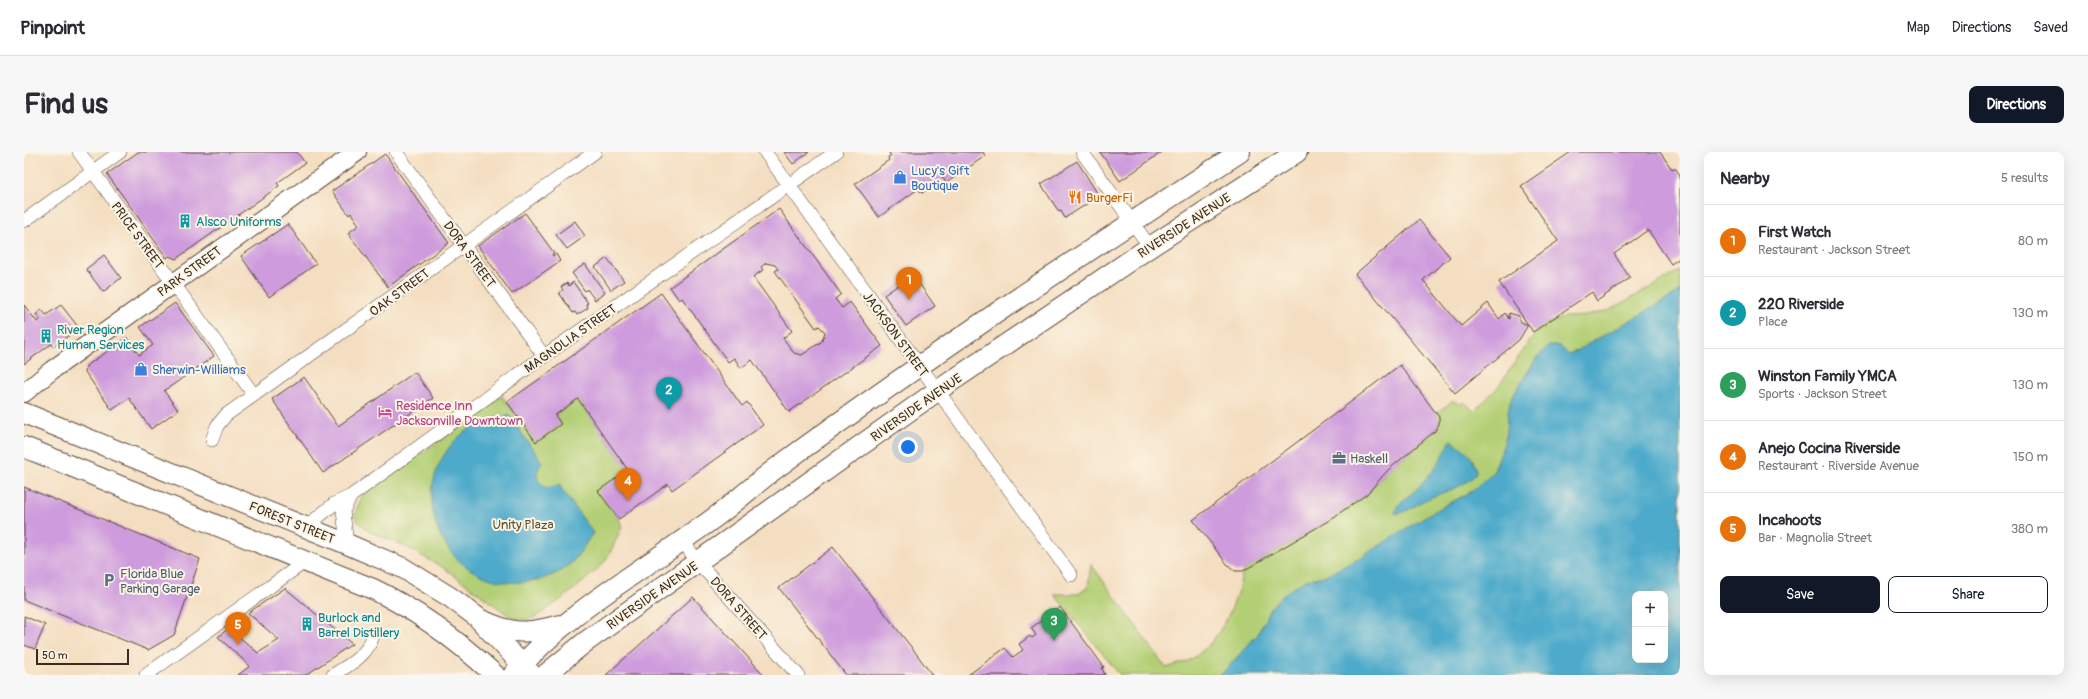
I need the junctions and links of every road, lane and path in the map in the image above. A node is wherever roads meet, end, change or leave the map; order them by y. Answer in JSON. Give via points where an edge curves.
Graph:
{"nodes":[{"id":1,"x":79,"y":152,"type":"edge"},
{"id":2,"x":120,"y":152,"type":"edge"},
{"id":3,"x":357,"y":152,"type":"edge"},
{"id":4,"x":396,"y":152,"type":"edge"},
{"id":5,"x":595,"y":152,"type":"edge"},
{"id":6,"x":765,"y":152,"type":"edge"},
{"id":7,"x":836,"y":152,"type":"edge"},
{"id":8,"x":1082,"y":152,"type":"edge"},
{"id":9,"x":1240,"y":152,"type":"edge"},
{"id":10,"x":1297,"y":152,"type":"edge"},
{"id":11,"x":92,"y":171,"type":"junction"},
{"id":12,"x":788,"y":185,"type":"junction"},
{"id":13,"x":24,"y":220,"type":"edge"},
{"id":14,"x":1132,"y":222,"type":"junction"},
{"id":15,"x":464,"y":245,"type":"junction"},
{"id":16,"x":1150,"y":247,"type":"junction"},
{"id":17,"x":173,"y":283,"type":"junction"},
{"id":18,"x":544,"y":356,"type":"junction"},
{"id":19,"x":919,"y":366,"type":"junction"},
{"id":20,"x":937,"y":391,"type":"junction"},
{"id":21,"x":24,"y":394,"type":"edge"},
{"id":22,"x":254,"y":395,"type":"junction"},
{"id":23,"x":24,"y":413,"type":"edge"},
{"id":24,"x":212,"y":440,"type":"dead end"},
{"id":25,"x":24,"y":447,"type":"edge"},
{"id":26,"x":351,"y":496,"type":"junction"},
{"id":27,"x":306,"y":527,"type":"junction"},
{"id":28,"x":682,"y":540,"type":"junction"},
{"id":29,"x":347,"y":544,"type":"junction"},
{"id":30,"x":306,"y":561,"type":"junction"},
{"id":31,"x":698,"y":562,"type":"junction"},
{"id":32,"x":1071,"y":575,"type":"dead end"},
{"id":33,"x":477,"y":617,"type":"junction"},
{"id":34,"x":564,"y":624,"type":"junction"},
{"id":35,"x":373,"y":636,"type":"dead end"},
{"id":36,"x":471,"y":653,"type":"junction"},
{"id":37,"x":523,"y":672,"type":"edge"},
{"id":38,"x":146,"y":675,"type":"edge"},
{"id":39,"x":333,"y":675,"type":"edge"},
{"id":40,"x":480,"y":675,"type":"edge"},
{"id":41,"x":495,"y":675,"type":"edge"},
{"id":42,"x":545,"y":675,"type":"edge"},
{"id":43,"x":798,"y":675,"type":"edge"}],
"edges":[{"from":1,"to":11,"type":"street","name":"PRICE STREET"},
{"from":2,"to":11,"type":"street"},
{"from":3,"to":17,"type":"street","name":"PARK STREET"},
{"from":4,"to":15,"type":"street","name":"DORA STREET"},
{"from":5,"to":15,"type":"street","name":"OAK STREET"},
{"from":6,"to":12,"type":"street","name":"JACKSON STREET"},
{"from":7,"to":12,"type":"street","name":"MAGNOLIA STREET"},
{"from":8,"to":14,"type":"street"},
{"from":9,"to":14,"type":"main road","name":"RIVERSIDE AVENUE"},
{"from":10,"to":16,"type":"main road","name":"RIVERSIDE AVENUE"},
{"from":11,"to":13,"type":"street"},
{"from":11,"to":17,"type":"street","name":"PRICE STREET"},
{"from":12,"to":18,"type":"street","name":"MAGNOLIA STREET"},
{"from":12,"to":19,"type":"street","name":"JACKSON STREET"},
{"from":14,"to":16,"type":"street"},
{"from":14,"to":19,"type":"main road","name":"RIVERSIDE AVENUE"},
{"from":15,"to":18,"type":"street","name":"DORA STREET"},
{"from":15,"to":22,"type":"street","name":"OAK STREET"},
{"from":16,"to":20,"type":"main road","name":"RIVERSIDE AVENUE"},
{"from":17,"to":21,"type":"street","name":"PARK STREET","via":[[52,370]]},
{"from":17,"to":22,"type":"street","name":"PRICE STREET"},
{"from":18,"to":26,"type":"street","name":"MAGNOLIA STREET"},
{"from":19,"to":20,"type":"street","name":"JACKSON STREET"},
{"from":19,"to":28,"type":"main road","name":"RIVERSIDE AVENUE","via":[[779,466]]},
{"from":20,"to":31,"type":"main road","name":"RIVERSIDE AVENUE"},
{"from":20,"to":32,"type":"street","name":"JACKSON STREET"},
{"from":22,"to":24,"type":"street","name":"OAK STREET","via":[[226,416],[217,426]]},
{"from":23,"to":27,"type":"main road","name":"FOREST STREET"},
{"from":25,"to":30,"type":"main road"},
{"from":26,"to":27,"type":"street","name":"MAGNOLIA STREET","via":[[334,504]]},
{"from":26,"to":29,"type":"street","via":[[343,511]]},
{"from":27,"to":29,"type":"main road","name":"FOREST STREET"},
{"from":28,"to":31,"type":"street","name":"DORA STREET"},
{"from":28,"to":34,"type":"main road","name":"RIVERSIDE AVENUE"},
{"from":29,"to":33,"type":"main road","name":"FOREST STREET","via":[[382,558],[422,579]]},
{"from":30,"to":36,"type":"main road","via":[[364,584],[402,604],[441,629]]},
{"from":30,"to":38,"type":"street"},
{"from":31,"to":42,"type":"main road","name":"RIVERSIDE AVENUE","via":[[584,643]]},
{"from":31,"to":43,"type":"street","name":"DORA STREET"},
{"from":33,"to":34,"type":"main road","via":[[504,630],[515,632],[529,632]]},
{"from":33,"to":37,"type":"main road","name":"FOREST STREET"},
{"from":34,"to":37,"type":"main road","name":"RIVERSIDE AVENUE"},
{"from":35,"to":39,"type":"street","via":[[361,656]]},
{"from":36,"to":40,"type":"main road"},
{"from":36,"to":41,"type":"main road"}]}
